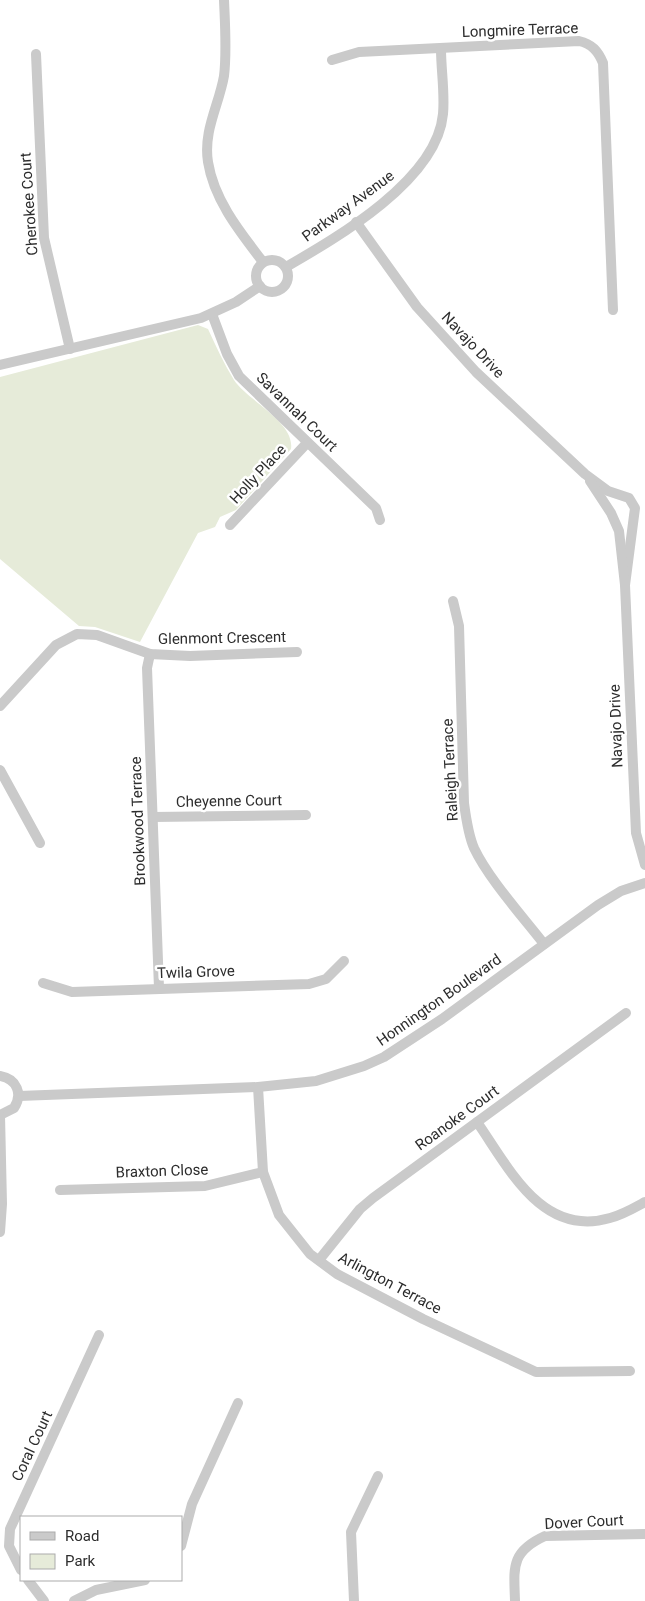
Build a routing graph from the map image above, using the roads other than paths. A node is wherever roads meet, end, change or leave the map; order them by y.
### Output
1 (224, 0) edge
2 (441, 49) junction
3 (36, 54) dead end
4 (332, 60) dead end
5 (356, 222) junction
6 (263, 262) junction
7 (286, 267) junction
8 (260, 286) junction
9 (613, 310) dead end
10 (212, 314) junction
11 (70, 349) junction
12 (0, 365) edge
13 (308, 443) junction
14 (585, 474) junction
15 (380, 520) dead end
16 (230, 525) dead end
17 (625, 585) junction
18 (452, 601) dead end
19 (297, 652) dead end
20 (150, 654) junction
21 (0, 706) edge
22 (0, 770) edge
23 (306, 814) dead end
24 (152, 817) junction
25 (40, 843) dead end
26 (645, 865) edge
27 (645, 883) edge
28 (544, 944) junction
29 (344, 960) dead end
30 (43, 983) dead end
31 (159, 988) junction
32 (626, 1013) dead end
33 (0, 1076) edge
34 (258, 1087) junction
35 (19, 1096) junction
36 (0, 1115) edge
37 (477, 1122) junction
38 (263, 1172) junction
39 (60, 1190) dead end
40 (645, 1202) edge
41 (0, 1232) edge
42 (319, 1260) junction
43 (99, 1335) dead end
44 (630, 1371) dead end
45 (238, 1403) dead end
46 (378, 1476) dead end
47 (645, 1534) edge
48 (182, 1542) edge
49 (20, 1568) edge
50 (29, 1581) edge
51 (140, 1581) edge
52 (44, 1601) edge
53 (74, 1601) edge
54 (354, 1601) edge
55 (515, 1601) edge

1 - 6 street
2 - 4 street, Longmire Terrace
2 - 5 street, Parkway Avenue
2 - 9 street, Longmire Terrace
3 - 11 street, Cherokee Court
5 - 7 street, Parkway Avenue
5 - 14 street, Navajo Drive
6 - 7 street
6 - 8 street
7 - 8 street
8 - 10 street
10 - 11 street
10 - 13 street, Savannah Court
11 - 12 street
13 - 15 street, Savannah Court
13 - 16 street, Holly Place
14 - 17 street, Navajo Drive
14 - 17 street, Navajo Drive
17 - 26 street, Navajo Drive
18 - 28 street, Raleigh Terrace
19 - 20 street, Glenmont Crescent
20 - 21 street, Glenmont Crescent
20 - 24 street, Brookwood Terrace
22 - 25 street
23 - 24 street, Cheyenne Court
24 - 31 street, Brookwood Terrace
27 - 28 street, Honnington Boulevard
28 - 34 street, Honnington Boulevard
29 - 31 street, Twila Grove
30 - 31 street, Twila Grove
32 - 37 street, Roanoke Court
33 - 35 street
34 - 35 street, Honnington Boulevard
34 - 38 street, Arlington Terrace
35 - 36 street
36 - 41 street
37 - 40 street
37 - 42 street, Roanoke Court
38 - 39 street, Braxton Close
38 - 42 street, Arlington Terrace
42 - 44 street, Arlington Terrace
43 - 49 street, Coral Court
45 - 48 street
46 - 54 street
47 - 55 street, Dover Court
50 - 52 street
51 - 53 street

